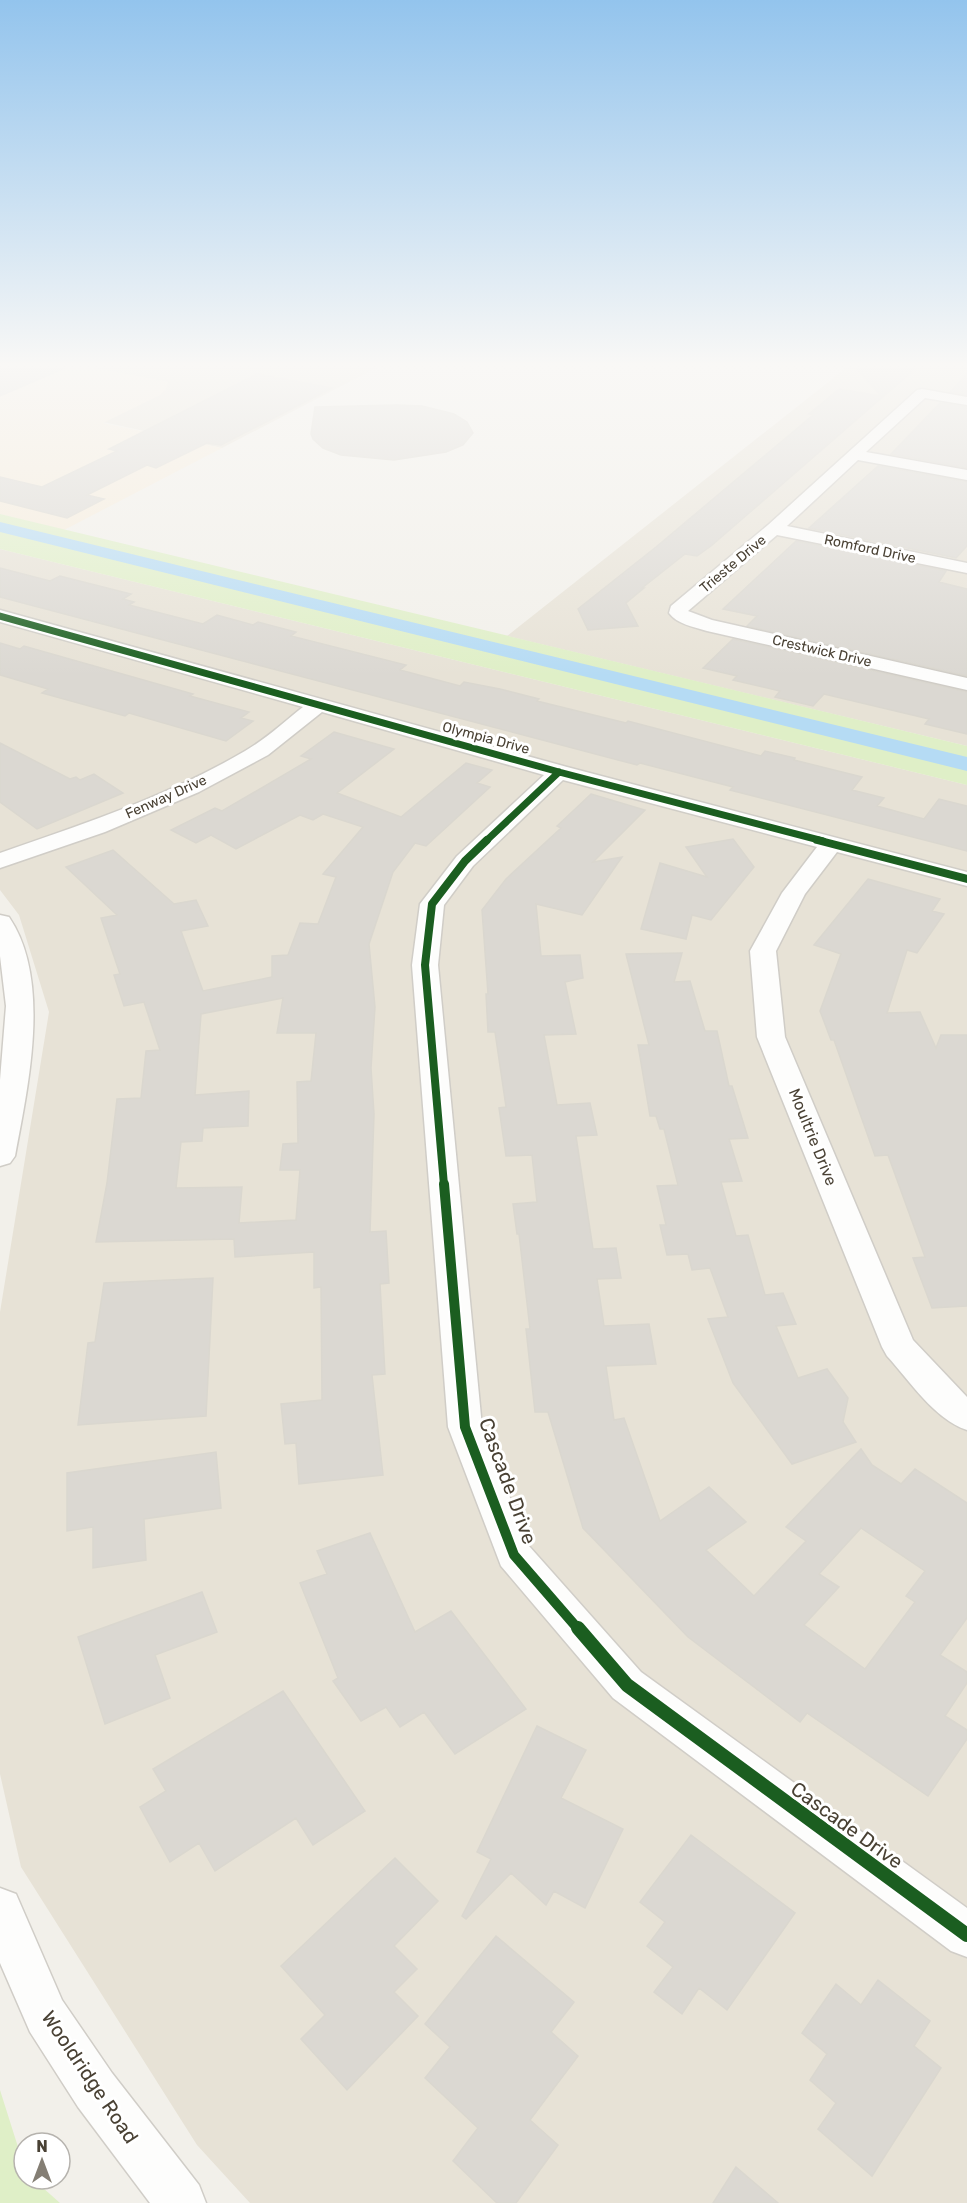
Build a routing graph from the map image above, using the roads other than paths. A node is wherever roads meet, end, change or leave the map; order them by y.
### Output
1 (837, 471) edge
2 (939, 471) edge
3 (967, 476) edge
4 (774, 529) junction
5 (967, 568) edge
6 (678, 613) joint
7 (0, 616) edge
8 (967, 684) edge
9 (317, 705) junction
10 (559, 772) junction
11 (832, 843) junction
12 (0, 861) edge
13 (967, 879) edge
14 (0, 922) edge
15 (0, 1156) edge
16 (967, 1416) edge
17 (0, 1910) edge
18 (967, 1935) edge
19 (181, 2203) edge

1 - 4 street, Trieste Drive
2 - 3 street
4 - 5 street, Romford Drive
4 - 6 street, Trieste Drive
6 - 8 street, Crestwick Drive
7 - 9 street, Olympia Drive
9 - 10 street, Olympia Drive
9 - 12 street, Fenway Drive
10 - 11 street, Olympia Drive
10 - 18 street, Cascade Drive
11 - 13 street, Olympia Drive
11 - 16 street, Moultrie Drive
14 - 15 street
17 - 19 street, Wooldridge Road

